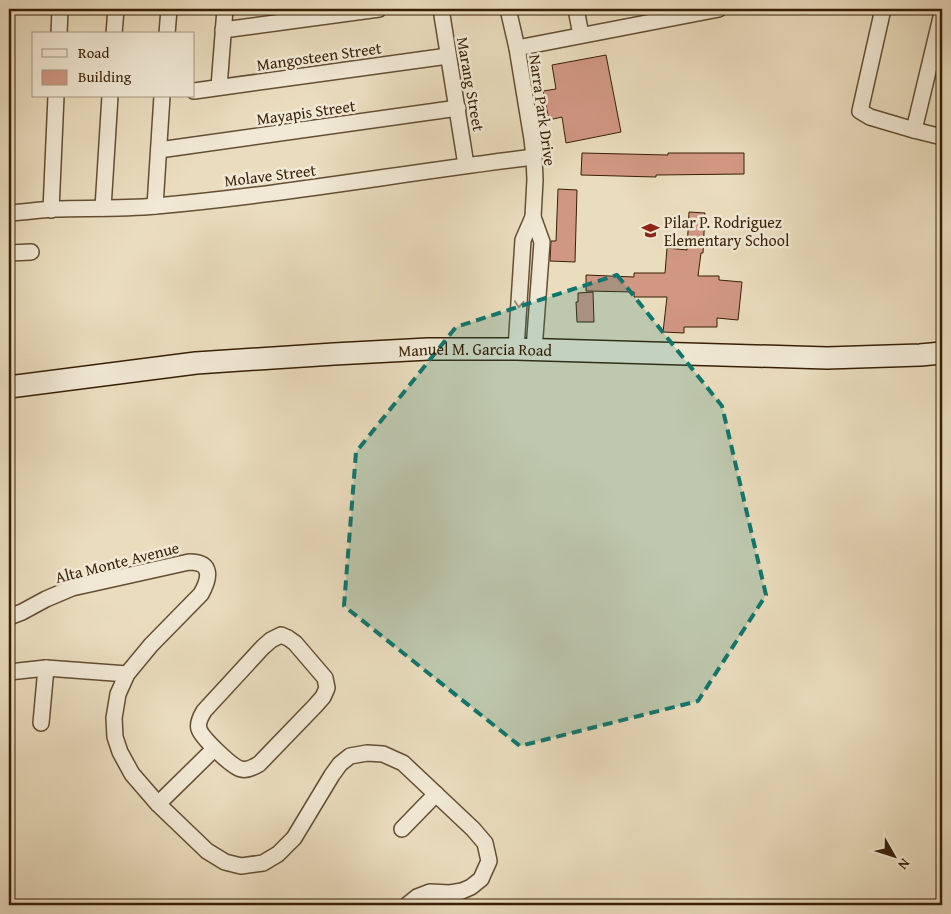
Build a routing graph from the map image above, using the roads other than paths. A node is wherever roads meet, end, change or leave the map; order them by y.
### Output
1 (60, 9) edge
2 (116, 9) edge
3 (169, 9) edge
4 (225, 9) edge
5 (379, 9) edge
6 (441, 9) edge
7 (508, 9) edge
8 (576, 9) edge
9 (718, 9) edge
10 (883, 9) edge
11 (942, 13) edge
12 (223, 30) junction
13 (59, 32) edge
14 (114, 32) edge
15 (167, 32) edge
16 (581, 35) junction
17 (517, 48) junction
18 (448, 56) junction
19 (219, 87) junction
20 (195, 90) edge
21 (56, 98) edge
22 (110, 98) edge
23 (162, 98) edge
24 (458, 108) junction
25 (914, 130) junction
26 (942, 136) edge
27 (159, 150) junction
28 (534, 157) junction
29 (466, 165) junction
30 (155, 206) junction
31 (104, 208) junction
32 (51, 210) junction
33 (9, 213) edge
34 (31, 252) dead end
35 (9, 254) edge
36 (525, 350) junction
37 (942, 353) edge
38 (9, 387) edge
39 (9, 617) edge
40 (46, 668) junction
41 (9, 672) edge
42 (127, 674) junction
43 (41, 723) dead end
44 (214, 749) junction
45 (436, 794) junction
46 (158, 804) junction
47 (402, 829) dead end
48 (407, 905) edge

1 - 13 street
2 - 14 street
3 - 15 street
4 - 12 street
5 - 12 street
6 - 18 street, Marang Street
7 - 17 street, Narra Park Drive
8 - 16 street
9 - 16 street
10 - 25 street
11 - 25 street
12 - 19 street
16 - 17 street
17 - 28 street, Narra Park Drive
18 - 19 street, Mangosteen Street
18 - 24 street, Marang Street
19 - 20 street, Mangosteen Street
21 - 32 street
22 - 31 street
23 - 27 street
24 - 27 street, Mayapis Street
24 - 29 street, Marang Street
25 - 26 street
27 - 30 street
28 - 29 street, Molave Street
28 - 36 street, Narra Park Drive
29 - 30 street, Molave Street
30 - 31 street, Molave Street
31 - 32 street, Molave Street
32 - 33 street, Molave Street
34 - 35 street
36 - 37 main road, Manuel M. Garcia Road
36 - 38 main road, Manuel M. Garcia Road
39 - 42 street, Alta Monte Avenue
40 - 41 street
40 - 42 street
40 - 43 street
42 - 46 street, Alta Monte Avenue
44 - 44 street
44 - 46 street
45 - 46 street, Alta Monte Avenue
45 - 47 street
45 - 48 street, Alta Monte Avenue

